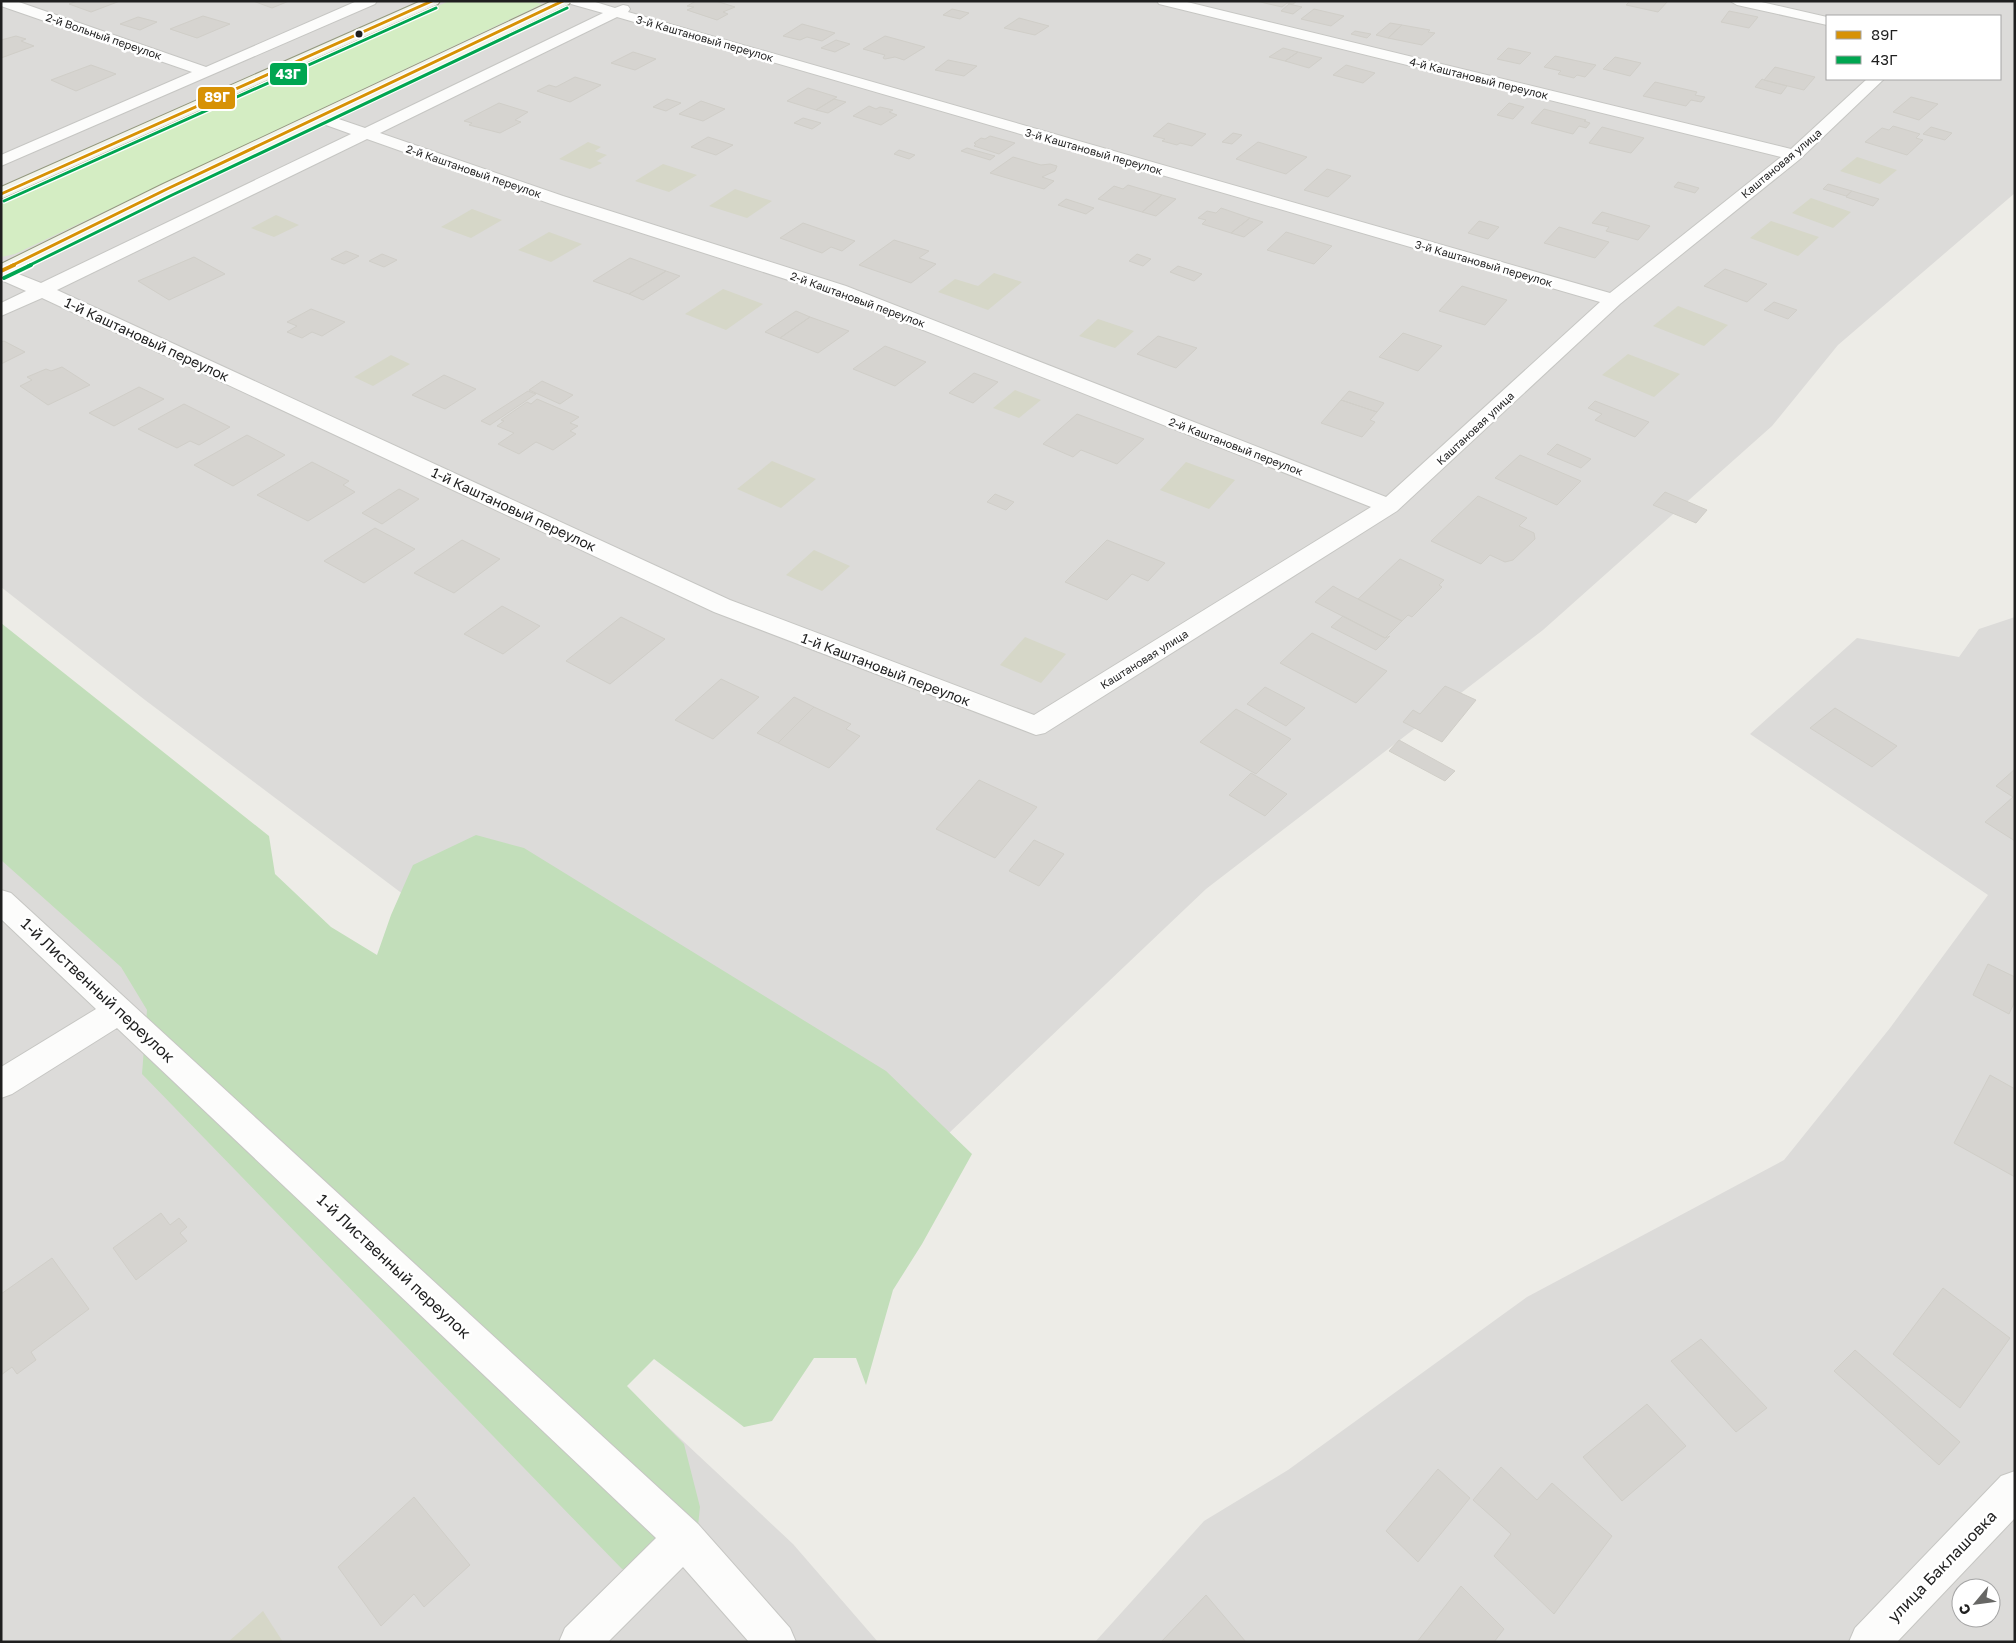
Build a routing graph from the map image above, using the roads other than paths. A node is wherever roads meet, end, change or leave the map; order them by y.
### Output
1 (2, 1) edge
2 (370, 1) edge
3 (433, 1) edge
4 (564, 1) edge
5 (576, 1) edge
6 (640, 1) edge
7 (1164, 1) edge
8 (1737, 1) edge
9 (616, 13) junction
10 (1826, 21) edge
11 (206, 72) junction
12 (1875, 80) edge
13 (318, 118) junction
14 (365, 134) junction
15 (1794, 155) junction
16 (1, 161) edge
17 (1, 194) edge
18 (1, 272) edge
19 (41, 290) junction
20 (1613, 300) junction
21 (1, 310) edge
22 (1389, 506) junction
23 (1036, 726) joint
24 (1, 901) edge
25 (120, 1010) junction
26 (1, 1084) edge
27 (2015, 1490) edge
28 (684, 1538) junction
29 (579, 1642) edge
30 (776, 1642) edge
31 (1869, 1642) edge

1 - 11 street, 2-й Вольный переулок
2 - 11 street
3 - 17 main road
4 - 13 main road
5 - 9 street, 3-й Каштановый переулок
6 - 9 street
7 - 15 street, 4-й Каштановый переулок
8 - 10 street
9 - 14 street
9 - 20 street, 3-й Каштановый переулок
11 - 16 street
12 - 15 street, Каштановая улица
13 - 14 street, 2-й Каштановый переулок
13 - 18 main road
14 - 19 street
14 - 22 street, 2-й Каштановый переулок
15 - 20 street, Каштановая улица
18 - 19 street, 1-й Каштановый переулок
19 - 21 street
19 - 23 street, 1-й Каштановый переулок
20 - 22 street, Каштановая улица
22 - 23 street, Каштановая улица
24 - 25 street, 1-й Лиственный переулок
25 - 26 street
25 - 28 street, 1-й Лиственный переулок
27 - 31 street, улица Баклашовка
28 - 29 street
28 - 30 street, 1-й Лиственный переулок

